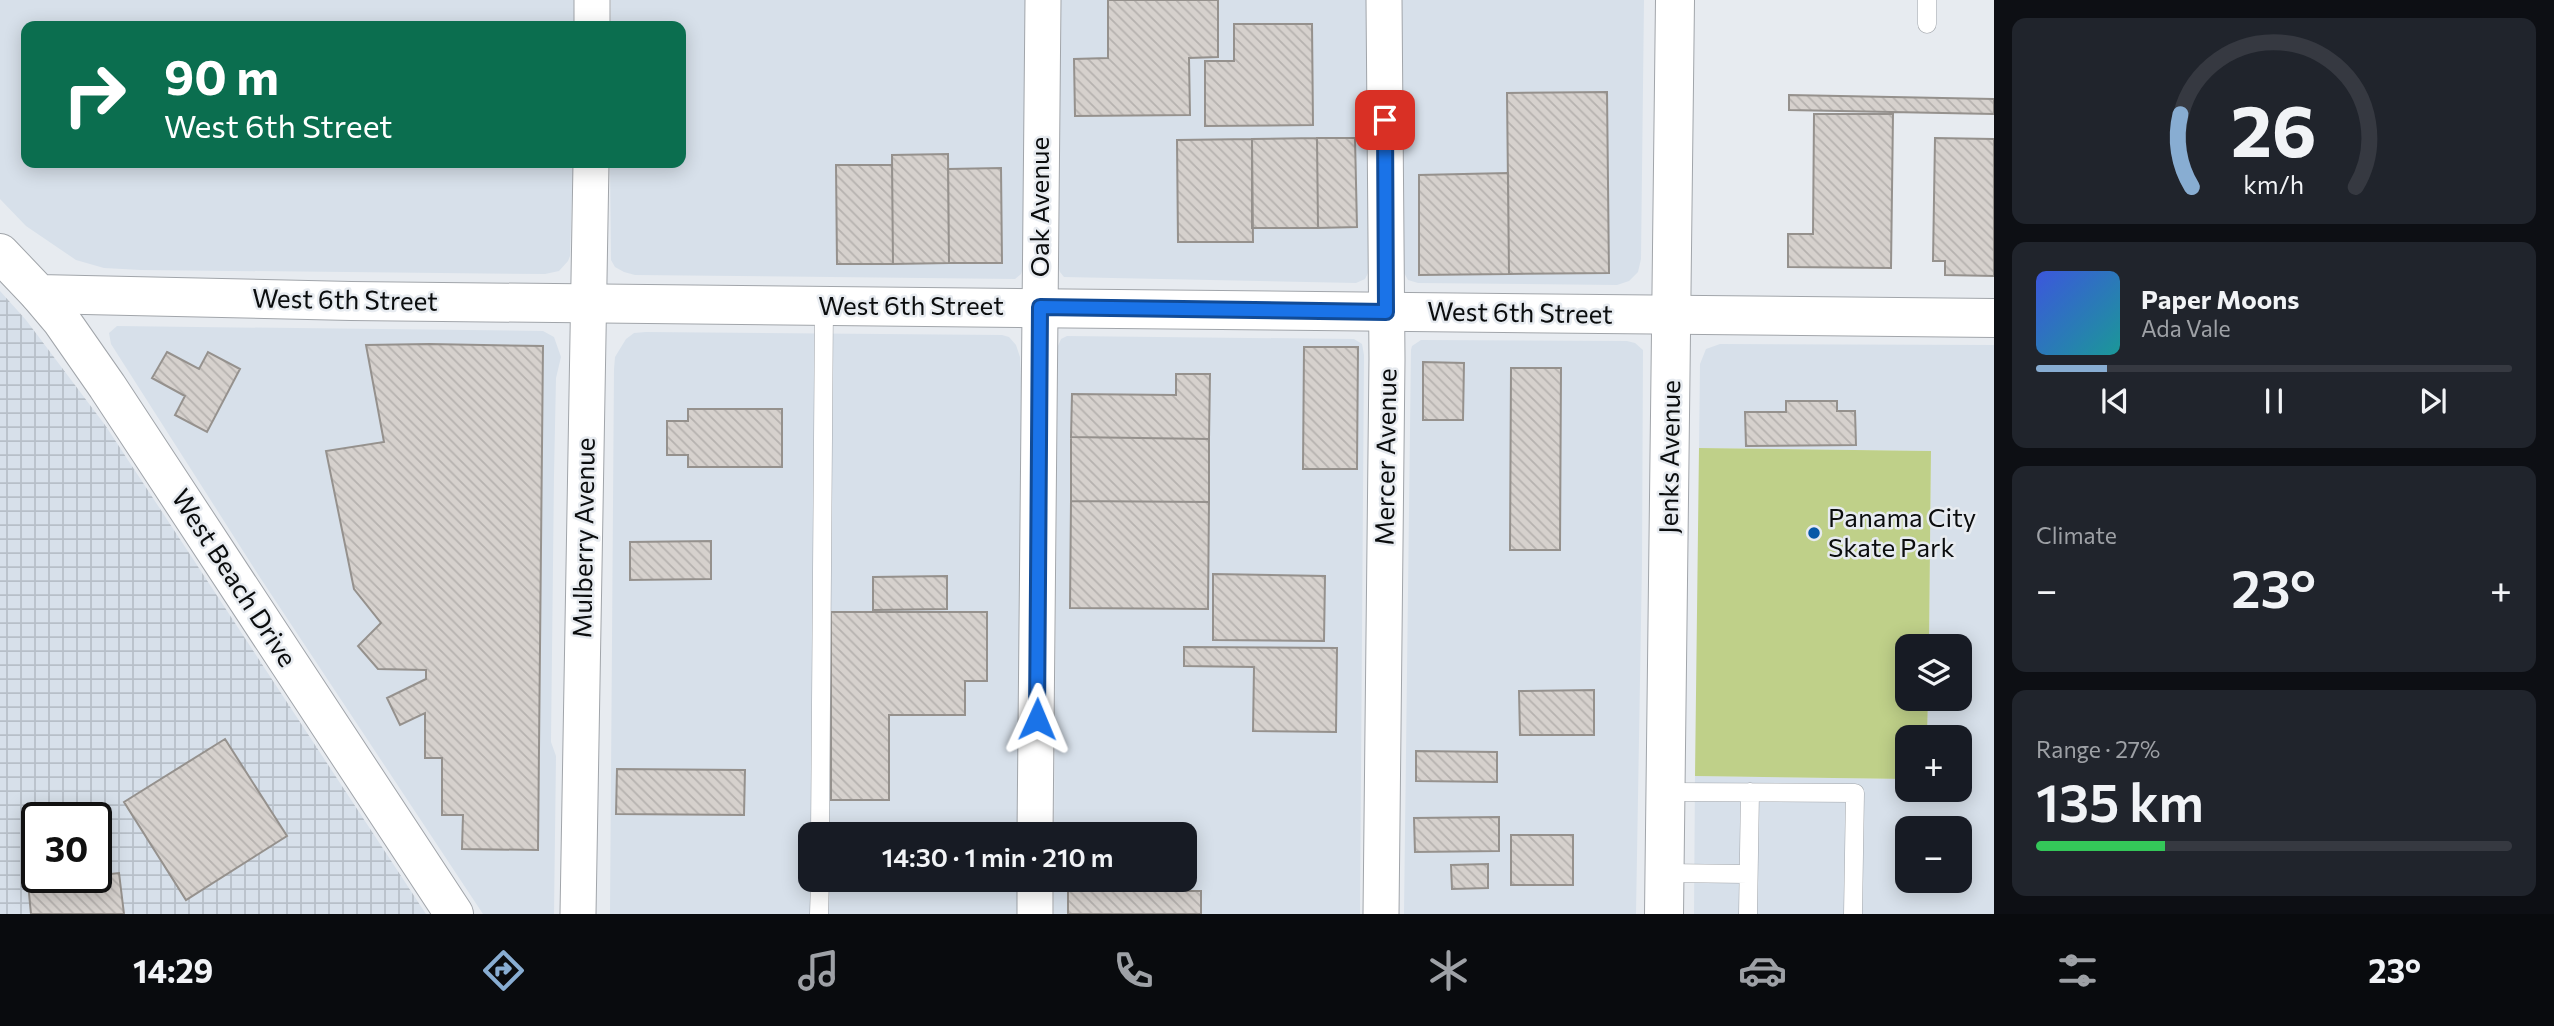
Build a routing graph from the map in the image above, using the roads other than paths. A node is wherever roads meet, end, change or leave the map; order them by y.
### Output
1 (592, 0) edge
2 (1042, 0) edge
3 (1384, 0) edge
4 (1675, 0) edge
5 (1927, 0) edge
6 (592, 21) edge
7 (1927, 24) dead end
8 (591, 168) edge
9 (0, 253) edge
10 (39, 295) junction
11 (588, 303) junction
12 (824, 306) junction
13 (1040, 307) junction
14 (1386, 312) junction
15 (1671, 315) junction
16 (1994, 318) edge
17 (1666, 792) junction
18 (1750, 792) junction
19 (820, 822) edge
20 (1035, 822) edge
21 (1665, 873) junction
22 (1748, 874) junction
23 (820, 892) edge
24 (1035, 892) edge
25 (454, 914) edge
26 (578, 914) edge
27 (819, 914) edge
28 (1035, 914) edge
29 (1381, 914) edge
30 (1664, 914) edge
31 (1748, 914) edge
32 (1853, 914) edge

1 - 6 street
2 - 13 street, Oak Avenue
3 - 14 street, Mercer Avenue
4 - 15 main road, Jenks Avenue
5 - 7 lane
8 - 11 street, Mulberry Avenue
9 - 10 main road, West Beach Drive
10 - 11 main road, West 6th Street
10 - 25 main road, West Beach Drive
11 - 12 main road, West 6th Street
11 - 26 street, Mulberry Avenue
12 - 13 main road, West 6th Street
12 - 19 lane
13 - 14 main road, West 6th Street
13 - 20 street, Oak Avenue
14 - 15 main road, West 6th Street
14 - 29 street, Mercer Avenue
15 - 16 main road, West 6th Street
15 - 17 main road, Jenks Avenue
17 - 18 lane
17 - 21 main road, Jenks Avenue
18 - 22 lane
18 - 32 lane
21 - 22 lane
21 - 30 main road, Jenks Avenue
22 - 31 lane
23 - 27 lane
24 - 28 street

